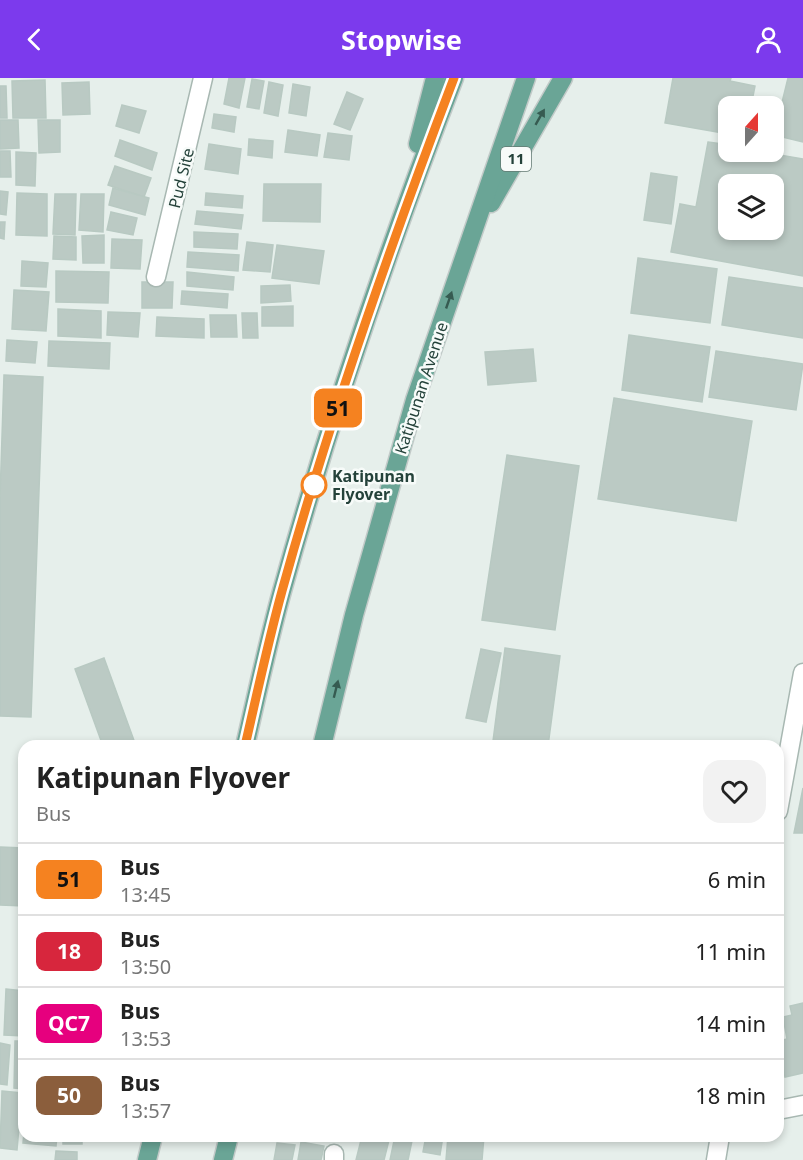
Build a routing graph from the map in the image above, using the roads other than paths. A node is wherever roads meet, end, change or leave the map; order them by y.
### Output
1 (203, 78) edge
2 (435, 78) edge
3 (454, 78) edge
4 (526, 78) edge
5 (563, 78) edge
6 (397, 227) junction
7 (469, 241) junction
8 (156, 277) dead end
9 (803, 673) edge
10 (798, 725) edge
11 (246, 740) edge
12 (323, 740) edge
13 (784, 785) edge
14 (803, 1104) edge
15 (784, 1109) edge
16 (152, 1142) edge
17 (228, 1142) edge
18 (719, 1142) edge
19 (147, 1160) edge
20 (223, 1160) edge
21 (716, 1160) edge

1 - 8 street, Pud Site
2 - 6 main road
3 - 6 main road
4 - 7 main road, Katipunan Avenue / 11
7 -> 5 main road, Katipunan Avenue / 11
6 - 11 main road
12 -> 7 main road, Katipunan Avenue / 11
9 - 10 street
10 - 13 street
14 - 15 street
16 - 19 main road
17 - 20 main road
18 - 21 street

